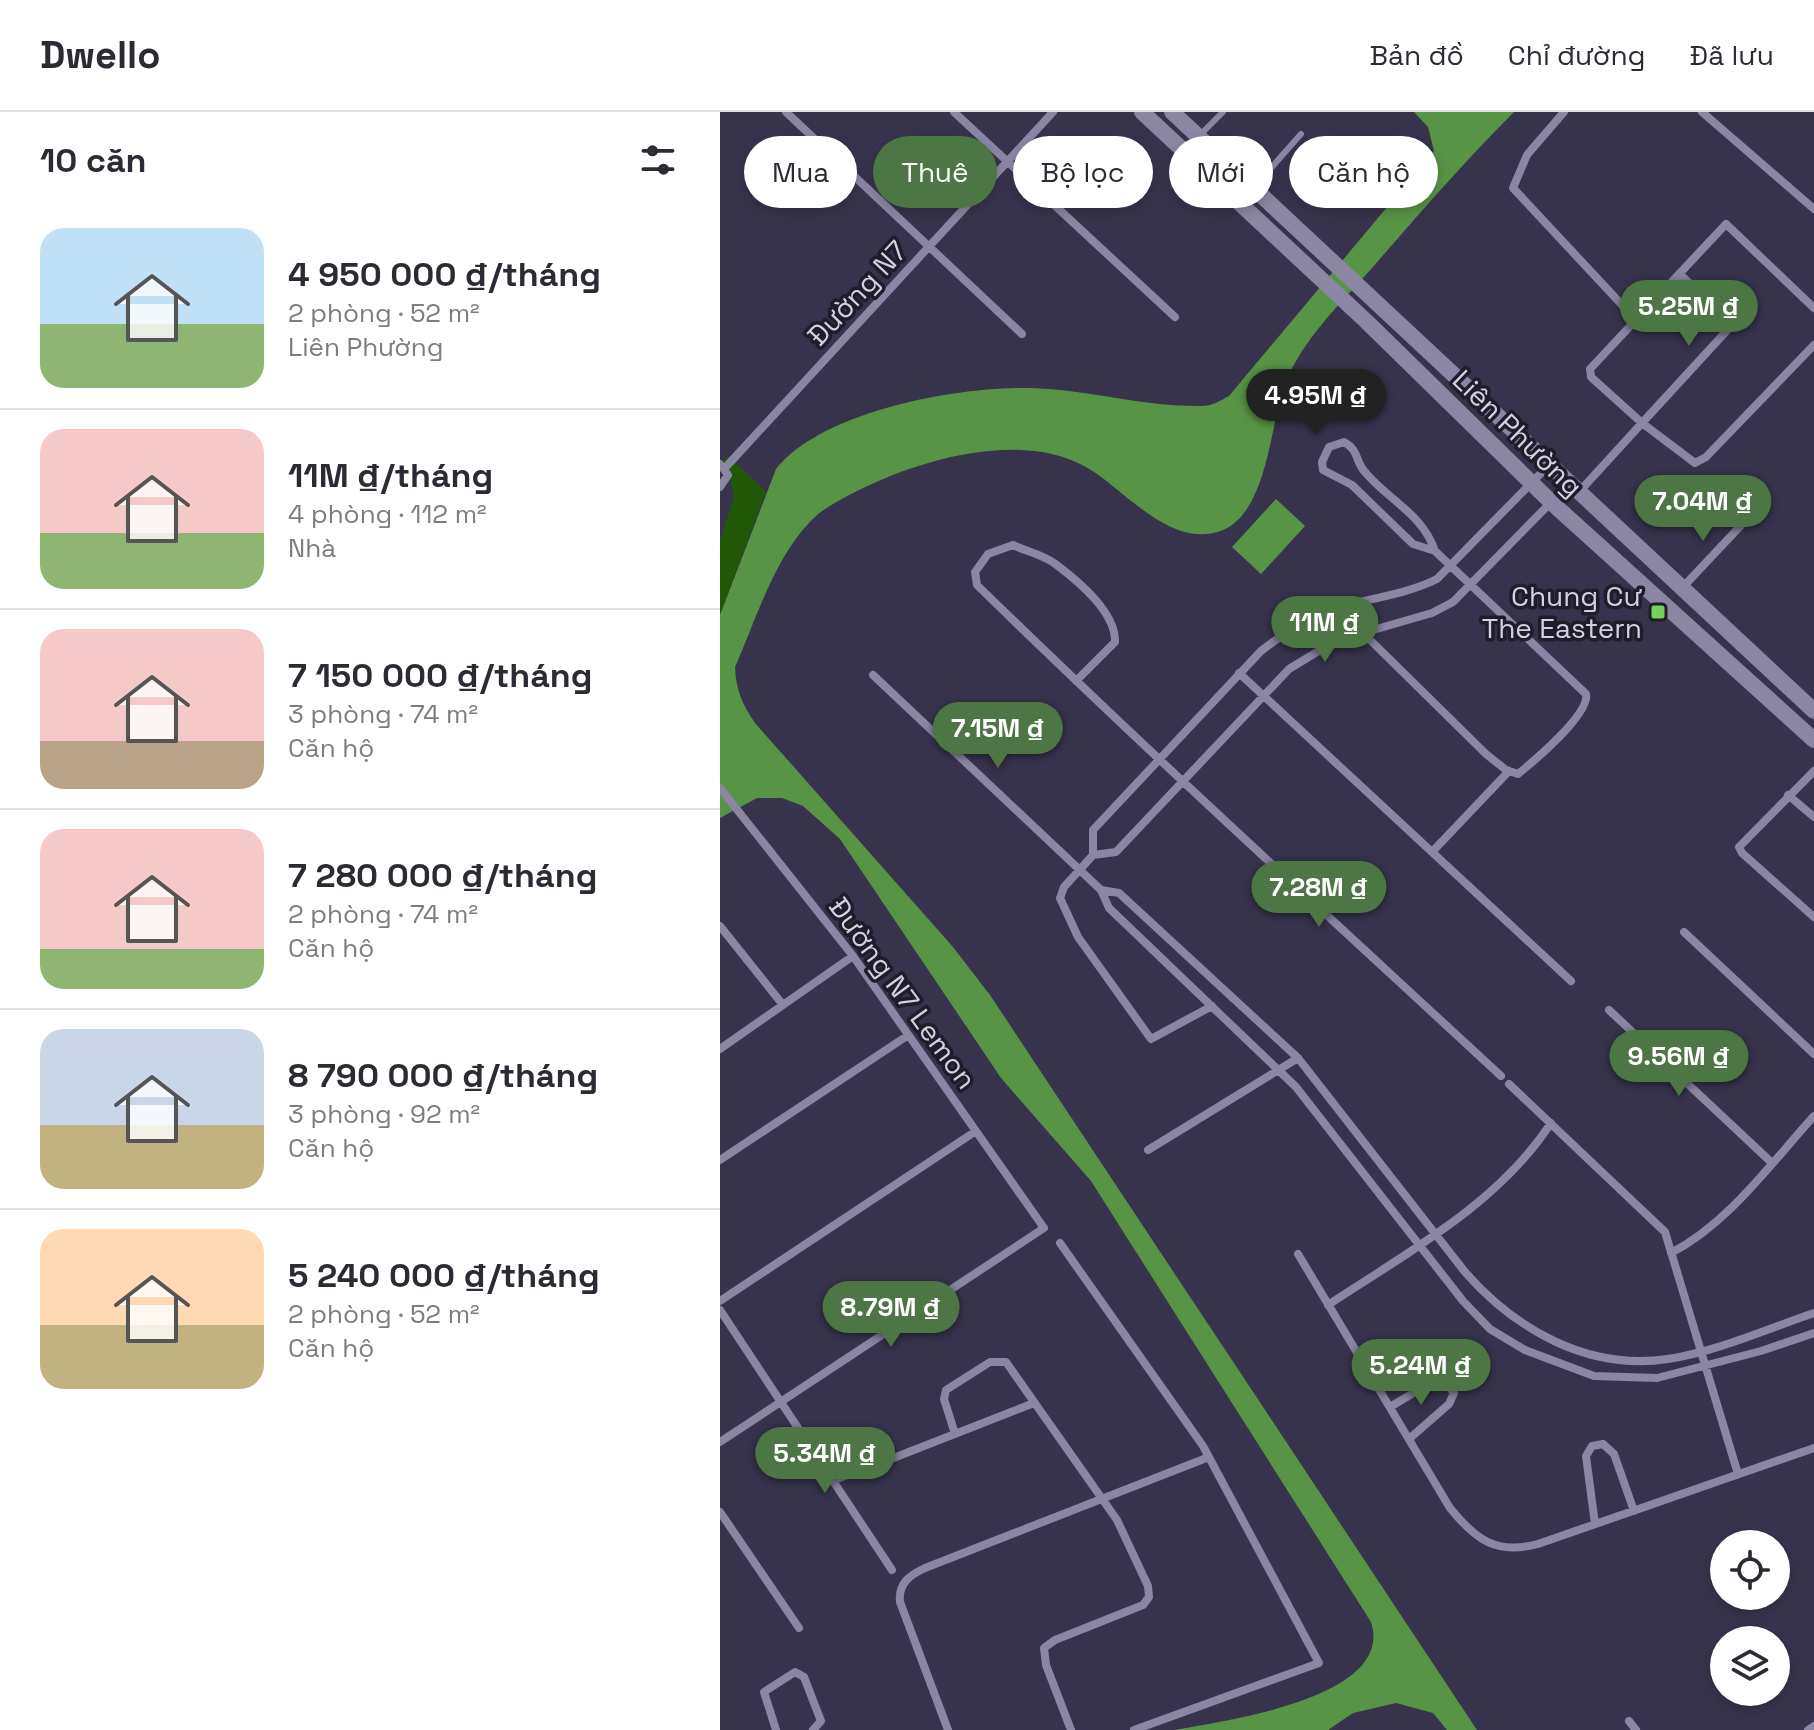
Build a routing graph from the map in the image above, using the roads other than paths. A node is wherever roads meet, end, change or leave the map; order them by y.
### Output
1 (786, 112) edge
2 (954, 112) edge
3 (1053, 112) edge
4 (1142, 112) edge
5 (1172, 112) edge
6 (1223, 112) edge
7 (1564, 112) edge
8 (1702, 112) edge
9 (1301, 134) dead end
10 (1198, 136) joint
11 (1009, 161) junction
12 (1273, 166) edge
13 (1273, 205) edge
14 (1814, 209) edge
15 (928, 248) junction
16 (1680, 274) junction
17 (1814, 308) edge
18 (1175, 317) dead end
19 (1637, 321) junction
20 (1022, 334) dead end
21 (1814, 345) edge
22 (1642, 423) junction
23 (1549, 465) junction
24 (723, 466) edge
25 (1532, 483) junction
26 (720, 487) edge
27 (1575, 488) junction
28 (1552, 503) junction
29 (1746, 520) dead end
30 (1435, 551) junction
31 (1451, 567) junction
32 (1472, 585) junction
33 (1683, 587) junction
34 (1346, 605) junction
35 (1361, 631) junction
36 (1239, 673) junction
37 (873, 675) dead end
38 (1076, 681) junction
39 (1262, 695) junction
40 (1814, 711) edge
41 (1814, 740) edge
42 (1160, 758) junction
43 (1509, 771) junction
44 (1814, 771) edge
45 (1183, 782) junction
46 (720, 788) edge
47 (1788, 795) junction
48 (1814, 817) edge
49 (1432, 852) junction
50 (1093, 855) junction
51 (1079, 869) junction
52 (1101, 890) junction
53 (1814, 917) edge
54 (720, 926) edge
55 (1684, 932) dead end
56 (853, 956) junction
57 (1571, 981) dead end
58 (783, 1005) junction
59 (1212, 1006) junction
60 (1609, 1010) dead end
61 (907, 1036) junction
62 (720, 1049) edge
63 (1814, 1054) edge
64 (1298, 1058) junction
65 (1281, 1072) junction
66 (1501, 1076) dead end
67 (1509, 1084) dead end
68 (1814, 1116) edge
69 (1551, 1123) junction
70 (976, 1131) junction
71 (1148, 1150) dead end
72 (720, 1160) edge
73 (1771, 1162) junction
74 (1436, 1233) junction
75 (1060, 1243) dead end
76 (1418, 1244) junction
77 (1671, 1253) junction
78 (1298, 1254) dead end
79 (720, 1301) edge
80 (1328, 1305) junction
81 (720, 1310) edge
82 (1814, 1313) edge
83 (1814, 1333) edge
84 (1699, 1350) junction
85 (1704, 1366) junction
86 (784, 1402) junction
87 (1034, 1403) junction
88 (1390, 1407) junction
89 (955, 1434) junction
90 (1409, 1439) junction
91 (720, 1442) edge
92 (1814, 1448) edge
93 (1209, 1457) junction
94 (873, 1466) dead end
95 (861, 1470) dead end
96 (1738, 1474) junction
97 (834, 1480) junction
98 (1102, 1499) junction
99 (1634, 1511) junction
100 (720, 1512) edge
101 (1595, 1524) junction
102 (892, 1570) dead end
103 (799, 1628) dead end
104 (1629, 1721) dead end
105 (1814, 1726) edge
106 (776, 1730) edge
107 (813, 1730) edge
108 (948, 1730) edge
109 (1071, 1730) edge
110 (1134, 1730) edge
111 (1636, 1730) edge
112 (1808, 1730) edge

1 - 15 street
2 - 11 street
3 - 11 street, Đường N7
4 - 25 street, Liên Phường
5 - 10 street
6 - 10 lane
7 - 19 street
8 - 14 street
9 - 12 lane
11 - 15 street, Đường N7
11 - 18 street
13 - 23 street, Liên Phường
15 - 20 street
15 - 24 street, Đường N7
16 - 17 street
16 - 19 street
16 - 22 street
19 - 22 street
21 - 22 street
22 - 27 street
23 - 25 street
23 - 27 street, Liên Phường
24 - 26 street
25 - 28 street, Liên Phường
25 - 31 street
27 - 28 street
27 - 33 street, Liên Phường
28 - 32 street
28 - 41 street, Liên Phường
29 - 33 street
30 - 30 street
30 - 31 street
31 - 32 street
31 - 34 street
32 - 35 street
32 - 43 street
33 - 40 street, Liên Phường
34 - 35 street
34 - 36 street
35 - 39 street
35 - 43 street
36 - 39 street
36 - 42 street
37 - 51 street
38 - 38 street
38 - 42 street
39 - 45 street
39 - 49 street
42 - 45 street
42 - 50 street
43 - 49 street
44 - 47 street
45 - 50 street
45 - 66 street
46 - 56 street, Đường N7 Lemon
47 - 48 street
47 - 53 street
49 - 57 street
50 - 51 street
51 - 52 street
51 - 59 street
52 - 59 street
52 - 64 street
54 - 58 street
55 - 63 street
56 - 58 street
56 - 61 street, Đường N7 Lemon
58 - 62 street
59 - 65 street
60 - 73 street
61 - 70 street, Đường N7 Lemon
61 - 72 street
64 - 65 street
64 - 74 street
65 - 71 street
65 - 76 street
67 - 69 street
68 - 73 street
69 - 74 street
69 - 77 street
70 - 79 street
70 - 86 street, Đường N7 Lemon
73 - 77 street
74 - 76 street
74 - 84 street
75 - 93 street
76 - 80 street
76 - 85 street
77 - 84 street
78 - 80 street
80 - 88 street
81 - 86 street
82 - 84 street
83 - 85 street
84 - 85 street
85 - 96 street
86 - 91 street
86 - 97 street
87 - 89 street
87 - 89 street
87 - 98 street
88 - 90 street
88 - 90 street
89 - 94 street
90 - 101 street
92 - 96 street
93 - 98 street
93 - 110 street
95 - 97 street
96 - 99 street
97 - 102 street
98 - 108 street
98 - 109 street
99 - 101 street
99 - 101 street
100 - 103 street
104 - 111 street
105 - 112 street
106 - 107 street

